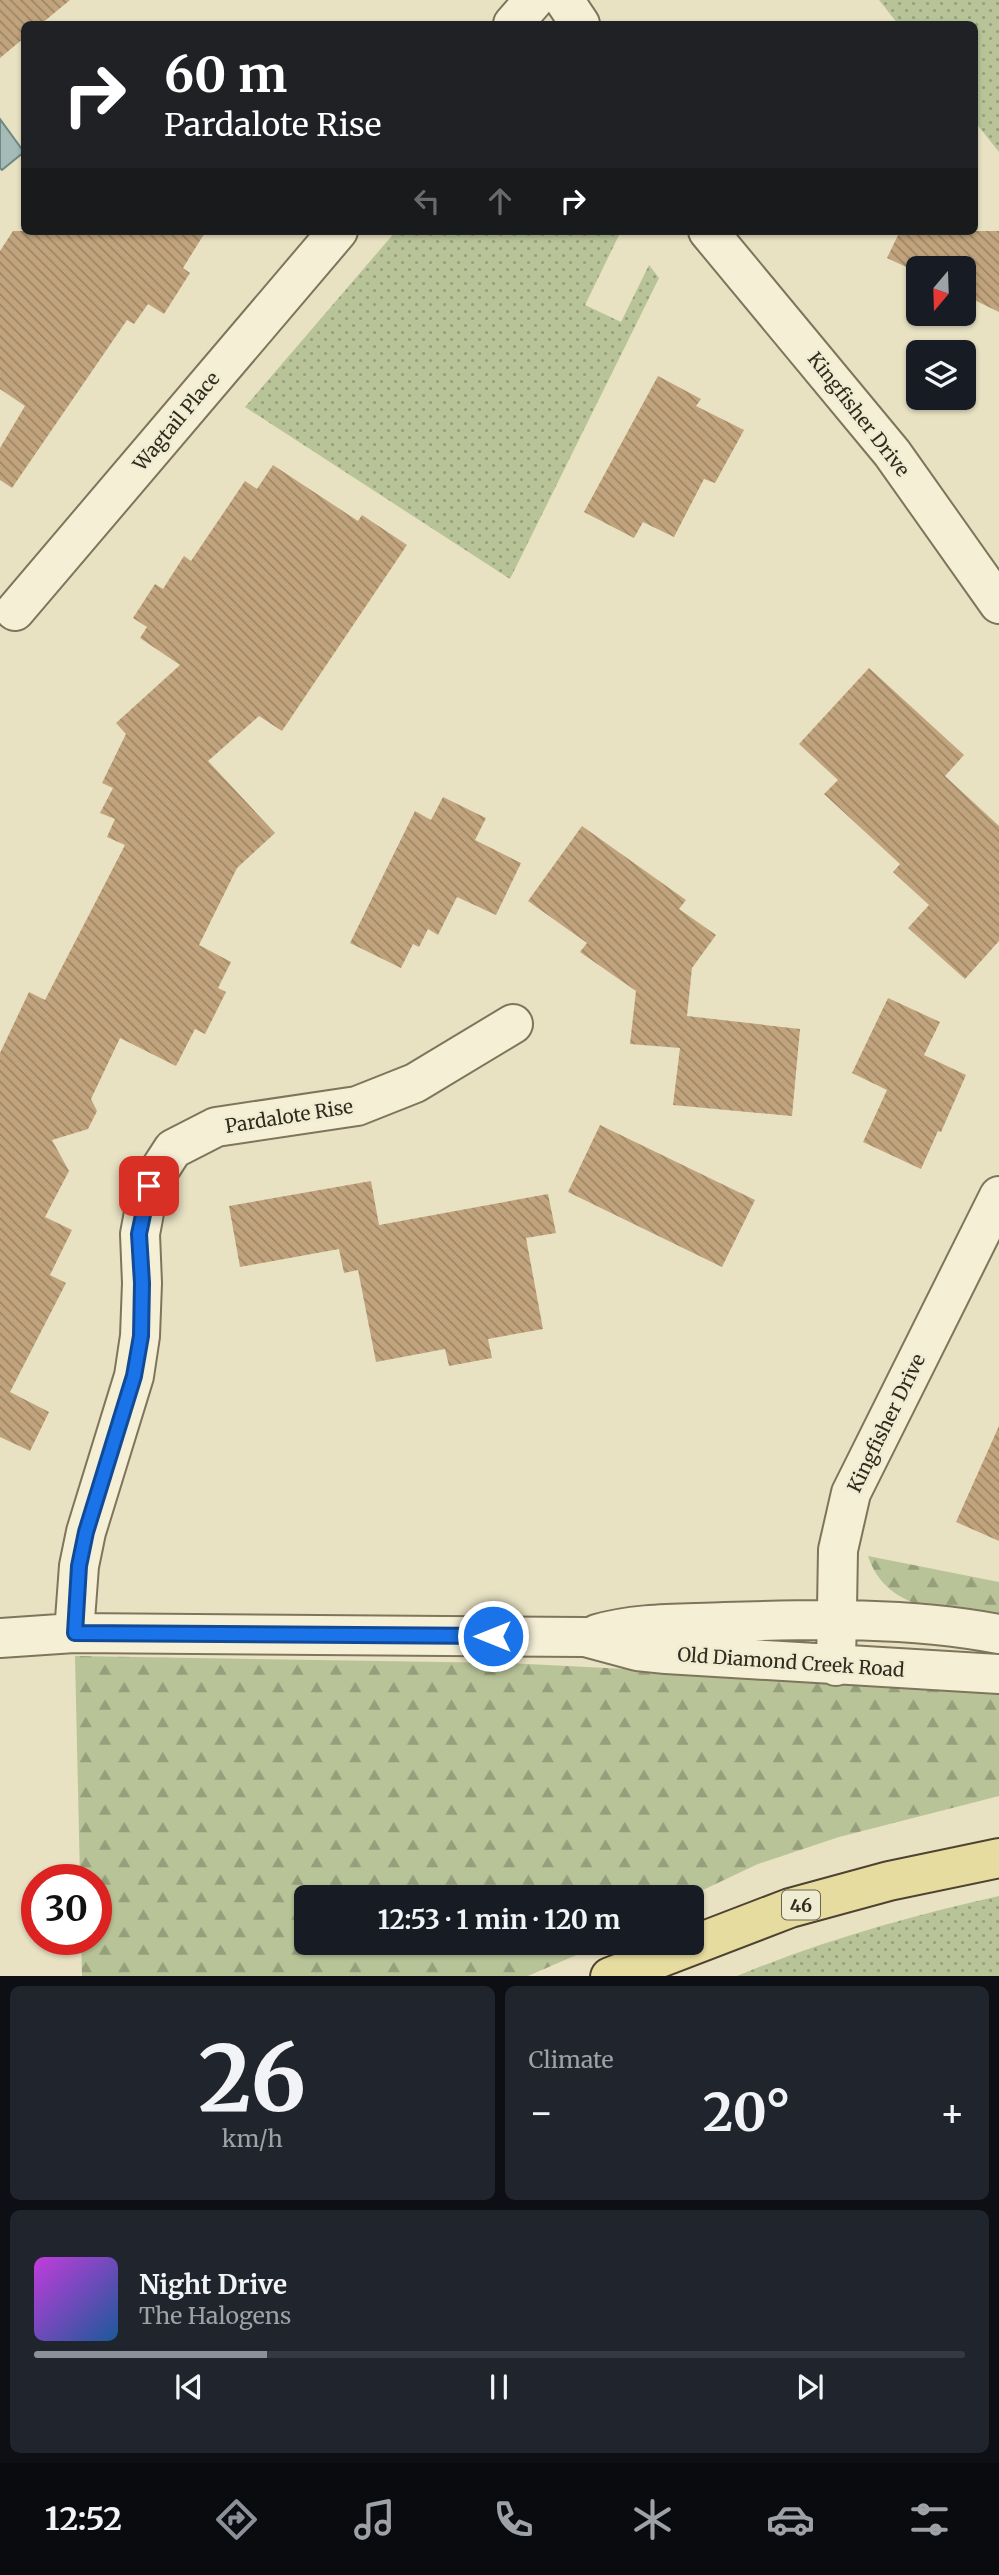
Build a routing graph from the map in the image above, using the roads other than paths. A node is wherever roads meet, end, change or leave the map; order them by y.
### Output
1 (534, 0) edge
2 (564, 0) edge
3 (516, 21) edge
4 (578, 21) edge
5 (335, 235) edge
6 (711, 235) edge
7 (999, 604) edge
8 (15, 611) dead end
9 (513, 1024) dead end
10 (999, 1196) edge
11 (835, 1619) junction
12 (75, 1633) junction
13 (999, 1634) edge
14 (584, 1637) junction
15 (0, 1638) edge
16 (836, 1666) junction
17 (999, 1674) edge
18 (999, 1858) edge
19 (610, 1976) edge

1 - 3 street
2 - 4 street
5 - 8 street, Wagtail Place
6 - 7 street, Kingfisher Drive
9 - 12 street, Pardalote Rise
10 - 11 street, Kingfisher Drive
11 - 13 street, Old Diamond Creek Road
11 - 14 street, Old Diamond Creek Road
11 - 16 street, Kingfisher Drive
12 - 14 street, Old Diamond Creek Road
12 - 15 street, Old Diamond Creek Road
14 - 16 street, Old Diamond Creek Road
16 - 17 street, Old Diamond Creek Road
18 - 19 main road, 46

